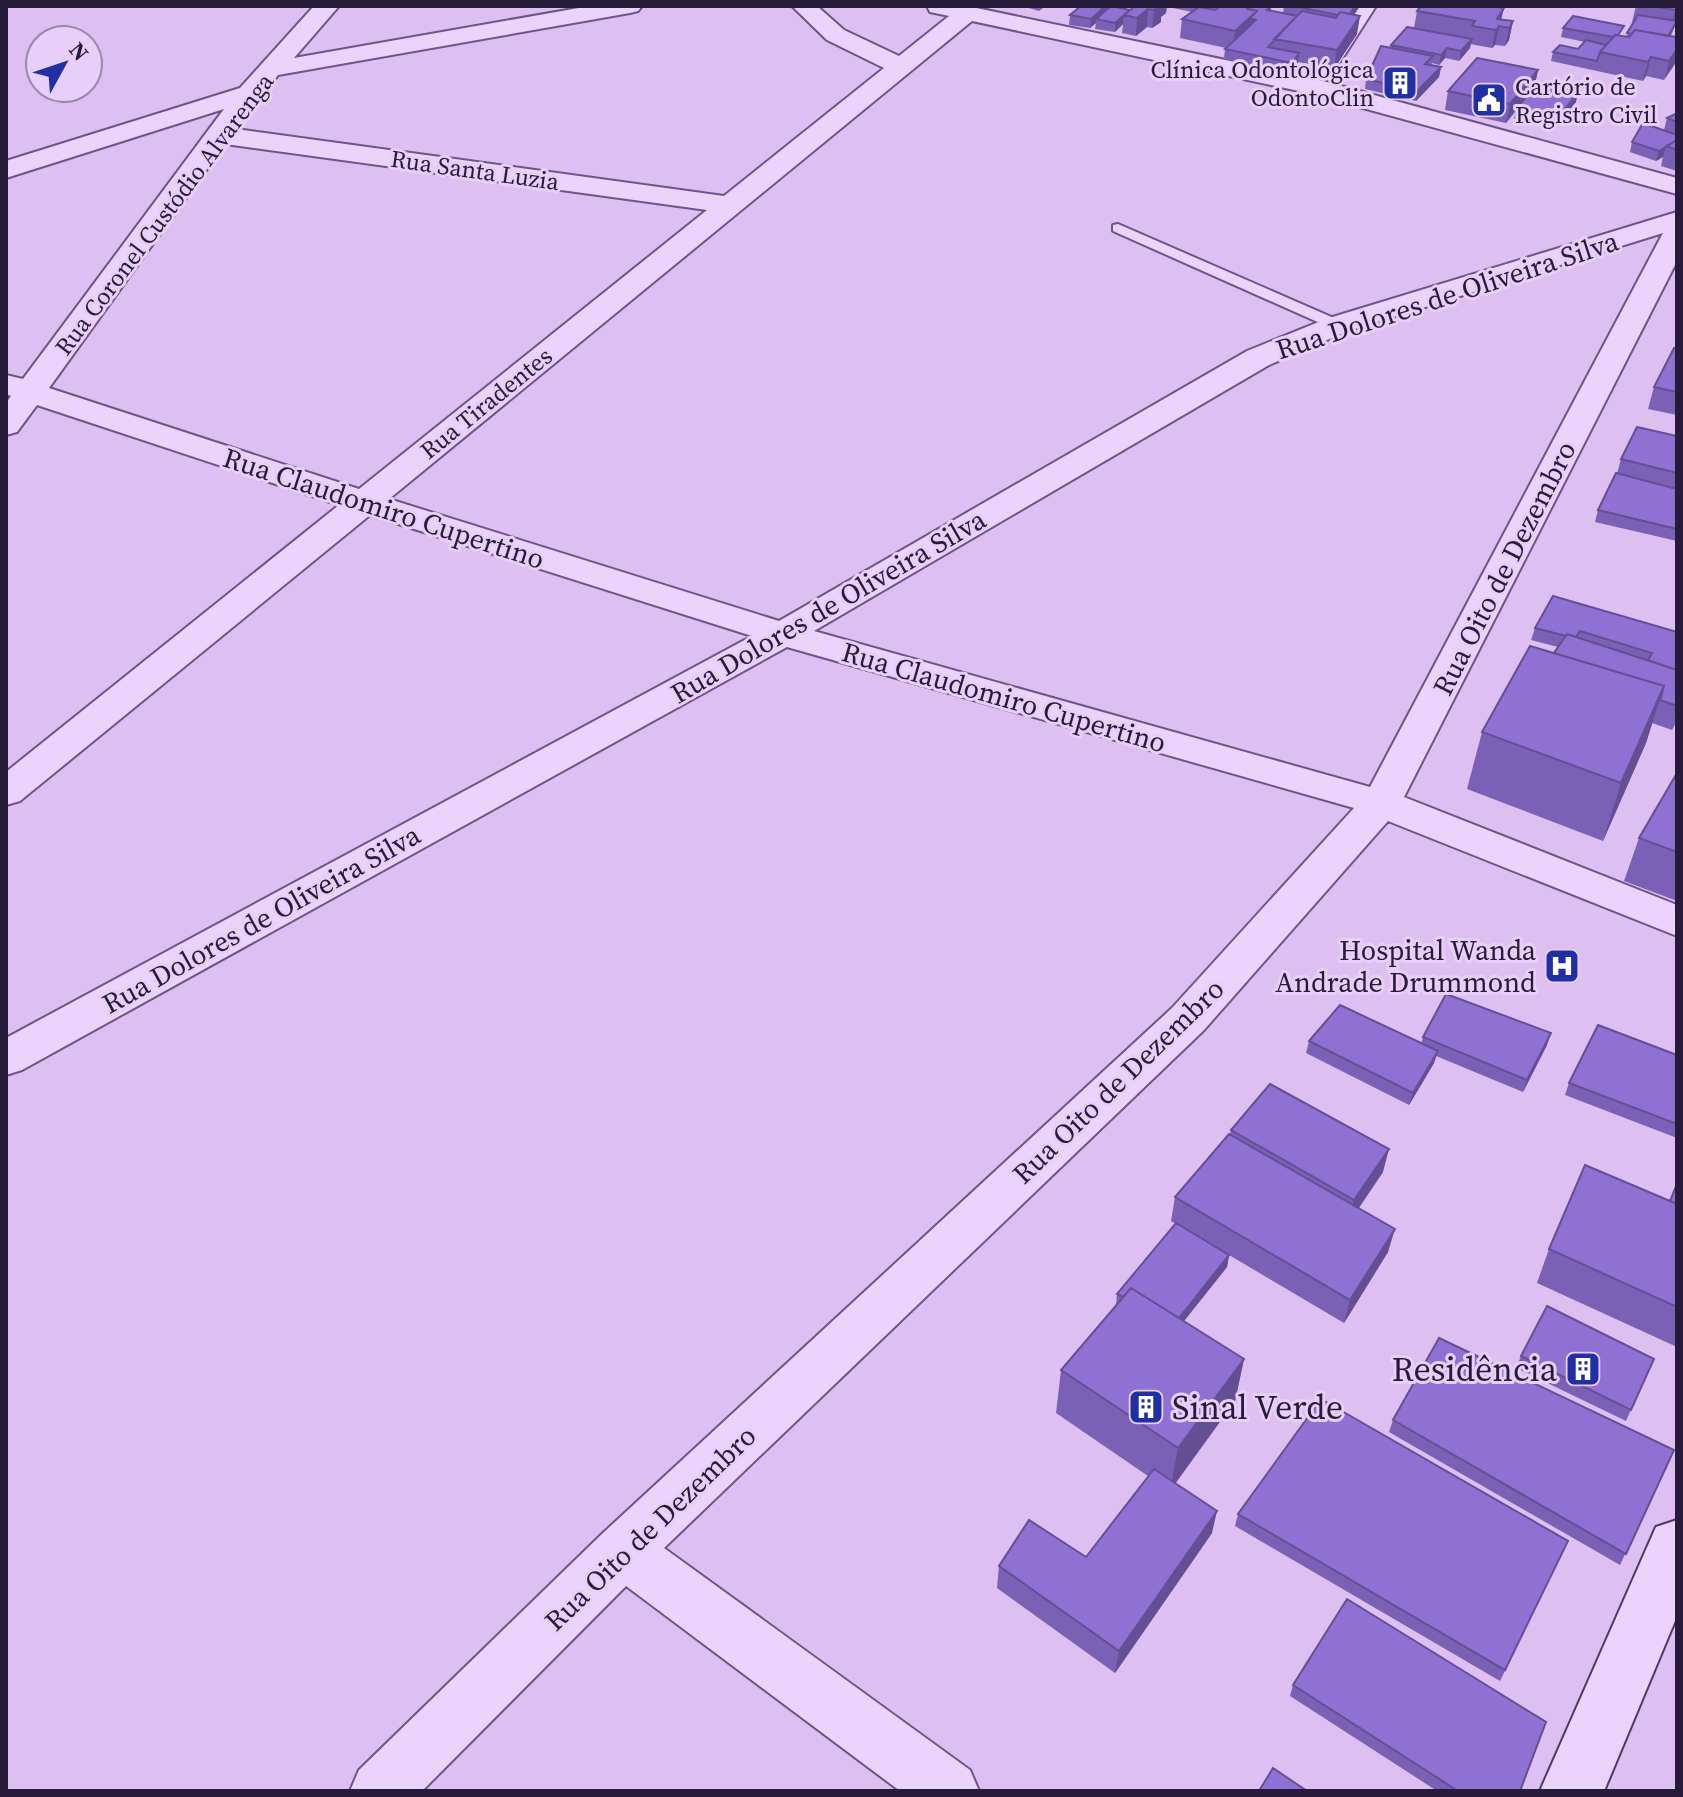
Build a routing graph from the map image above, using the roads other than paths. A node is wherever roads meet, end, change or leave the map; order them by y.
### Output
1 (327, 6) edge
2 (630, 6) edge
3 (804, 6) edge
4 (933, 6) edge
5 (1364, 6) edge
6 (966, 14) junction
7 (901, 66) junction
8 (272, 69) junction
9 (1312, 86) junction
10 (249, 93) junction
11 (219, 135) junction
12 (6, 170) edge
13 (1677, 186) edge
14 (730, 205) junction
15 (1677, 220) edge
16 (1118, 228) dead end
17 (1677, 233) edge
18 (1337, 325) junction
19 (18, 389) edge
20 (6, 425) edge
21 (364, 502) junction
22 (783, 634) junction
23 (6, 792) edge
24 (1381, 803) junction
25 (1677, 921) edge
26 (6, 1058) edge
27 (1677, 1546) edge
28 (623, 1551) junction
29 (380, 1791) edge
30 (949, 1791) edge
31 (1572, 1791) edge

1 - 8 street, Rua Coronel Custódio Alvarenga
2 - 8 street
3 - 7 street
4 - 6 street
5 - 9 street
6 - 7 street, Rua Tiradentes
6 - 9 street
7 - 14 street, Rua Tiradentes
8 - 10 street, Rua Coronel Custódio Alvarenga
9 - 13 street
10 - 11 street, Rua Coronel Custódio Alvarenga
10 - 12 street
11 - 14 street, Rua Santa Luzia
11 - 19 street, Rua Coronel Custódio Alvarenga
14 - 21 street, Rua Tiradentes
15 - 18 street, Rua Dolores de Oliveira Silva
16 - 18 lane
17 - 24 street, Rua Oito de Dezembro
18 - 22 street, Rua Dolores de Oliveira Silva
19 - 20 street, Rua Coronel Custódio Alvarenga
19 - 21 street, Rua Claudomiro Cupertino
21 - 22 street, Rua Claudomiro Cupertino
21 - 23 street, Rua Tiradentes
22 - 24 street, Rua Claudomiro Cupertino
22 - 26 street, Rua Dolores de Oliveira Silva
24 - 25 street, Rua Claudomiro Cupertino
24 - 28 street, Rua Oito de Dezembro
27 - 31 main road
28 - 29 street, Rua Oito de Dezembro
28 - 30 street

